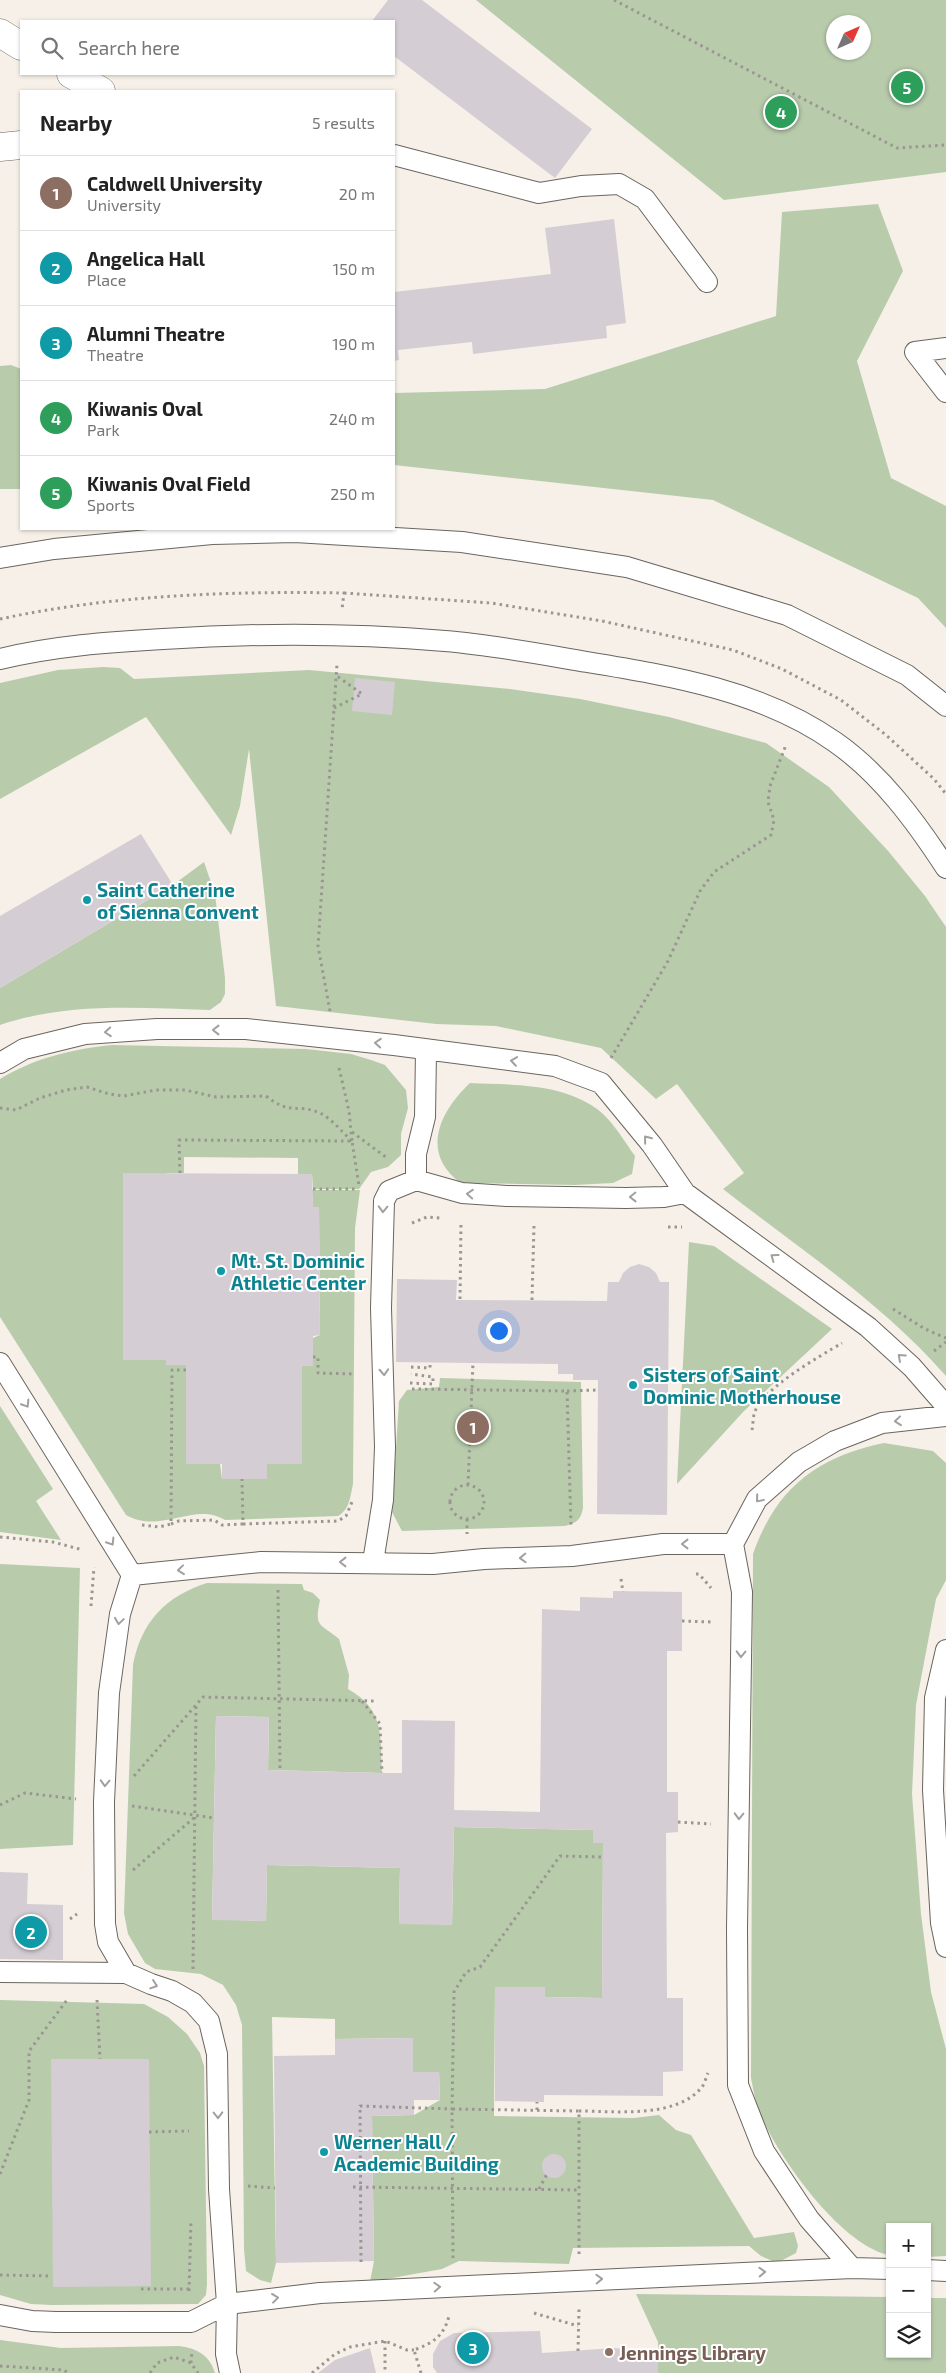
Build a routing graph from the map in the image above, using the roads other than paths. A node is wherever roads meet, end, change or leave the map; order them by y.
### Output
1 (0, 34) edge
2 (20, 45) edge
3 (73, 75) edge
4 (99, 90) edge
5 (20, 145) edge
6 (0, 147) edge
7 (395, 156) edge
8 (707, 282) dead end
9 (946, 348) edge
10 (946, 392) edge
11 (0, 558) edge
12 (0, 659) edge
13 (946, 706) edge
14 (946, 868) edge
15 (426, 1051) junction
16 (0, 1063) edge
17 (416, 1180) junction
18 (685, 1193) junction
19 (0, 1363) edge
20 (946, 1406) edge
21 (946, 1416) edge
22 (734, 1544) junction
23 (373, 1562) junction
24 (132, 1575) junction
25 (946, 1650) edge
26 (946, 1947) edge
27 (0, 1972) edge
28 (126, 1973) junction
29 (852, 2268) junction
30 (886, 2269) edge
31 (931, 2270) edge
32 (946, 2271) edge
33 (226, 2304) junction
34 (0, 2316) edge
35 (230, 2373) edge

1 - 2 street
3 - 4 street
5 - 6 street
7 - 8 lane
9 - 10 lane
11 - 13 lane
12 - 14 lane
15 -> 16 lane
15 - 17 lane
18 -> 15 lane
18 -> 17 lane
17 -> 23 lane
20 -> 18 lane
19 -> 24 lane
21 -> 22 lane
22 -> 23 lane
22 -> 29 lane
23 -> 24 lane
24 -> 28 lane
25 - 26 lane
27 - 28 lane
28 -> 33 lane
29 - 30 lane
33 -> 29 lane
31 - 32 lane
33 - 34 lane
33 - 35 lane

